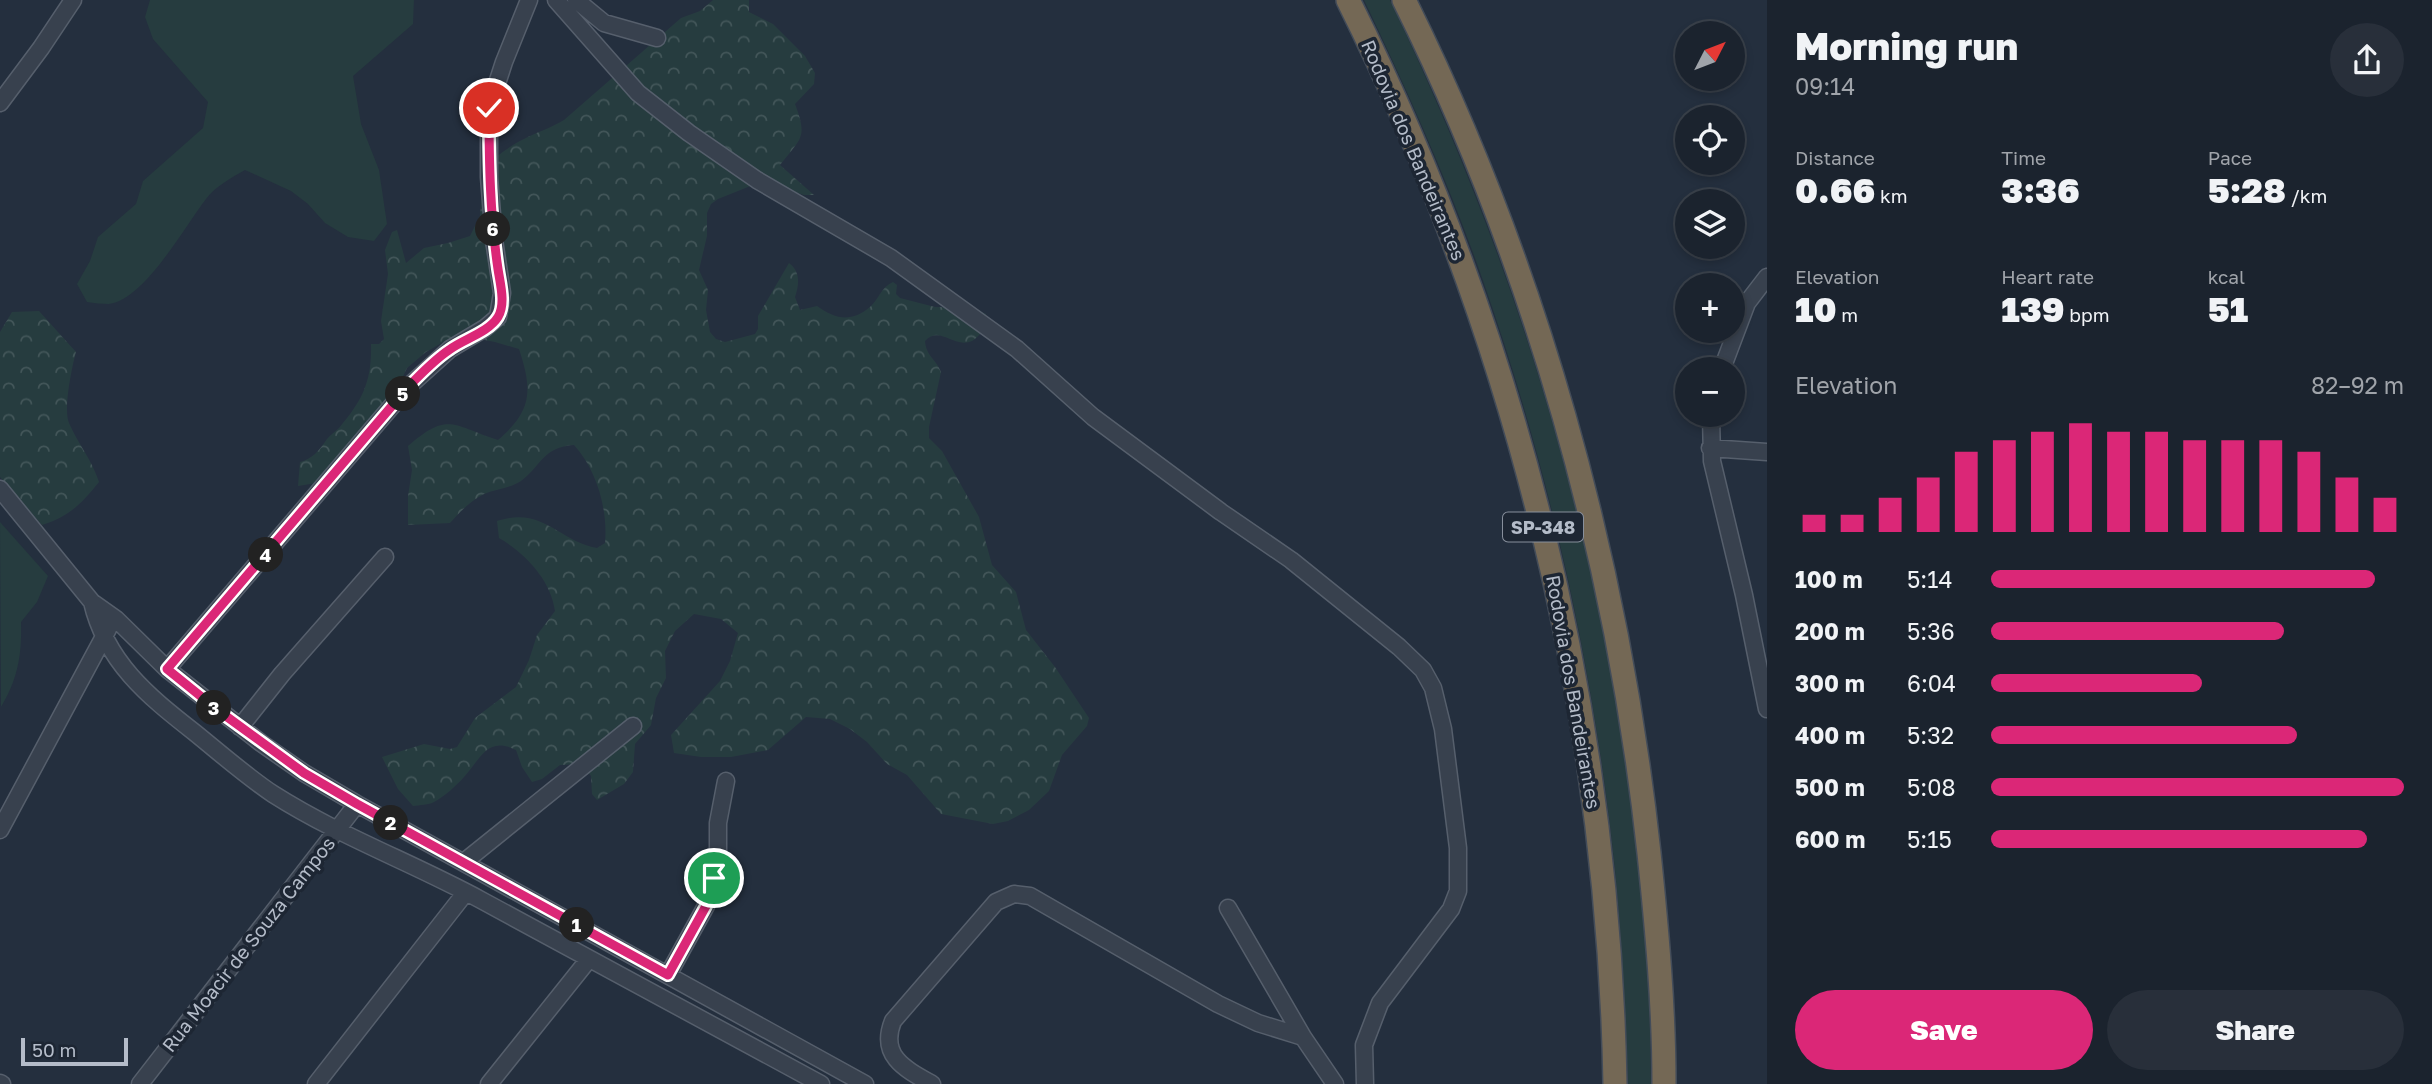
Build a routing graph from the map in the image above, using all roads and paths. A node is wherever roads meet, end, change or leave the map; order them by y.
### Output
1 (73, 0) edge
2 (529, 0) edge
3 (556, 0) edge
4 (576, 0) edge
5 (1348, 0) edge
6 (1404, 0) edge
7 (657, 38) dead end
8 (0, 103) edge
9 (1767, 277) edge
10 (1727, 357) edge
11 (1711, 427) edge
12 (1710, 448) junction
13 (1767, 452) edge
14 (0, 489) edge
15 (385, 557) dead end
16 (92, 602) junction
17 (116, 619) junction
18 (102, 636) junction
19 (167, 669) junction
20 (1767, 709) edge
21 (633, 726) dead end
22 (240, 727) junction
23 (726, 781) dead end
24 (357, 804) junction
25 (337, 829) junction
26 (0, 830) edge
27 (464, 862) junction
28 (466, 892) junction
29 (1228, 908) dead end
30 (589, 959) junction
31 (668, 975) junction
32 (1285, 1006) junction
33 (1258, 1023) junction
34 (1303, 1037) junction
35 (1664, 1051) junction
36 (1612, 1079) edge
37 (140, 1084) edge
38 (316, 1084) edge
39 (489, 1084) edge
40 (821, 1084) edge
41 (865, 1084) edge
42 (932, 1084) edge
43 (1335, 1084) edge
44 (1365, 1084) edge
45 (1664, 1084) edge
46 (1675, 1084) edge

1 - 8 street
2 - 19 street
3 - 44 street
4 - 7 street
5 - 36 highway, Rodovia dos Bandeirantes / SP-348
6 - 35 highway, SP-348
9 - 10 street
11 - 12 street
12 - 13 street
12 - 20 street
14 - 16 street
15 - 22 street
16 - 17 street
16 - 18 street
17 - 18 street
17 - 19 street
18 - 25 street
18 - 26 street
19 - 22 street
21 - 27 street
22 - 24 street
23 - 31 street
24 - 25 street, Rua Moacir de Souza Campos
24 - 27 street
25 - 28 street
25 - 37 street, Rua Moacir de Souza Campos
27 - 31 street
28 - 30 street
28 - 38 street
29 - 32 street
30 - 39 street
30 - 40 street
31 - 41 street
32 - 33 street
32 - 34 street
33 - 34 street
33 - 42 street
34 - 43 street
35 - 45 highway, SP-348
35 - 46 highway

